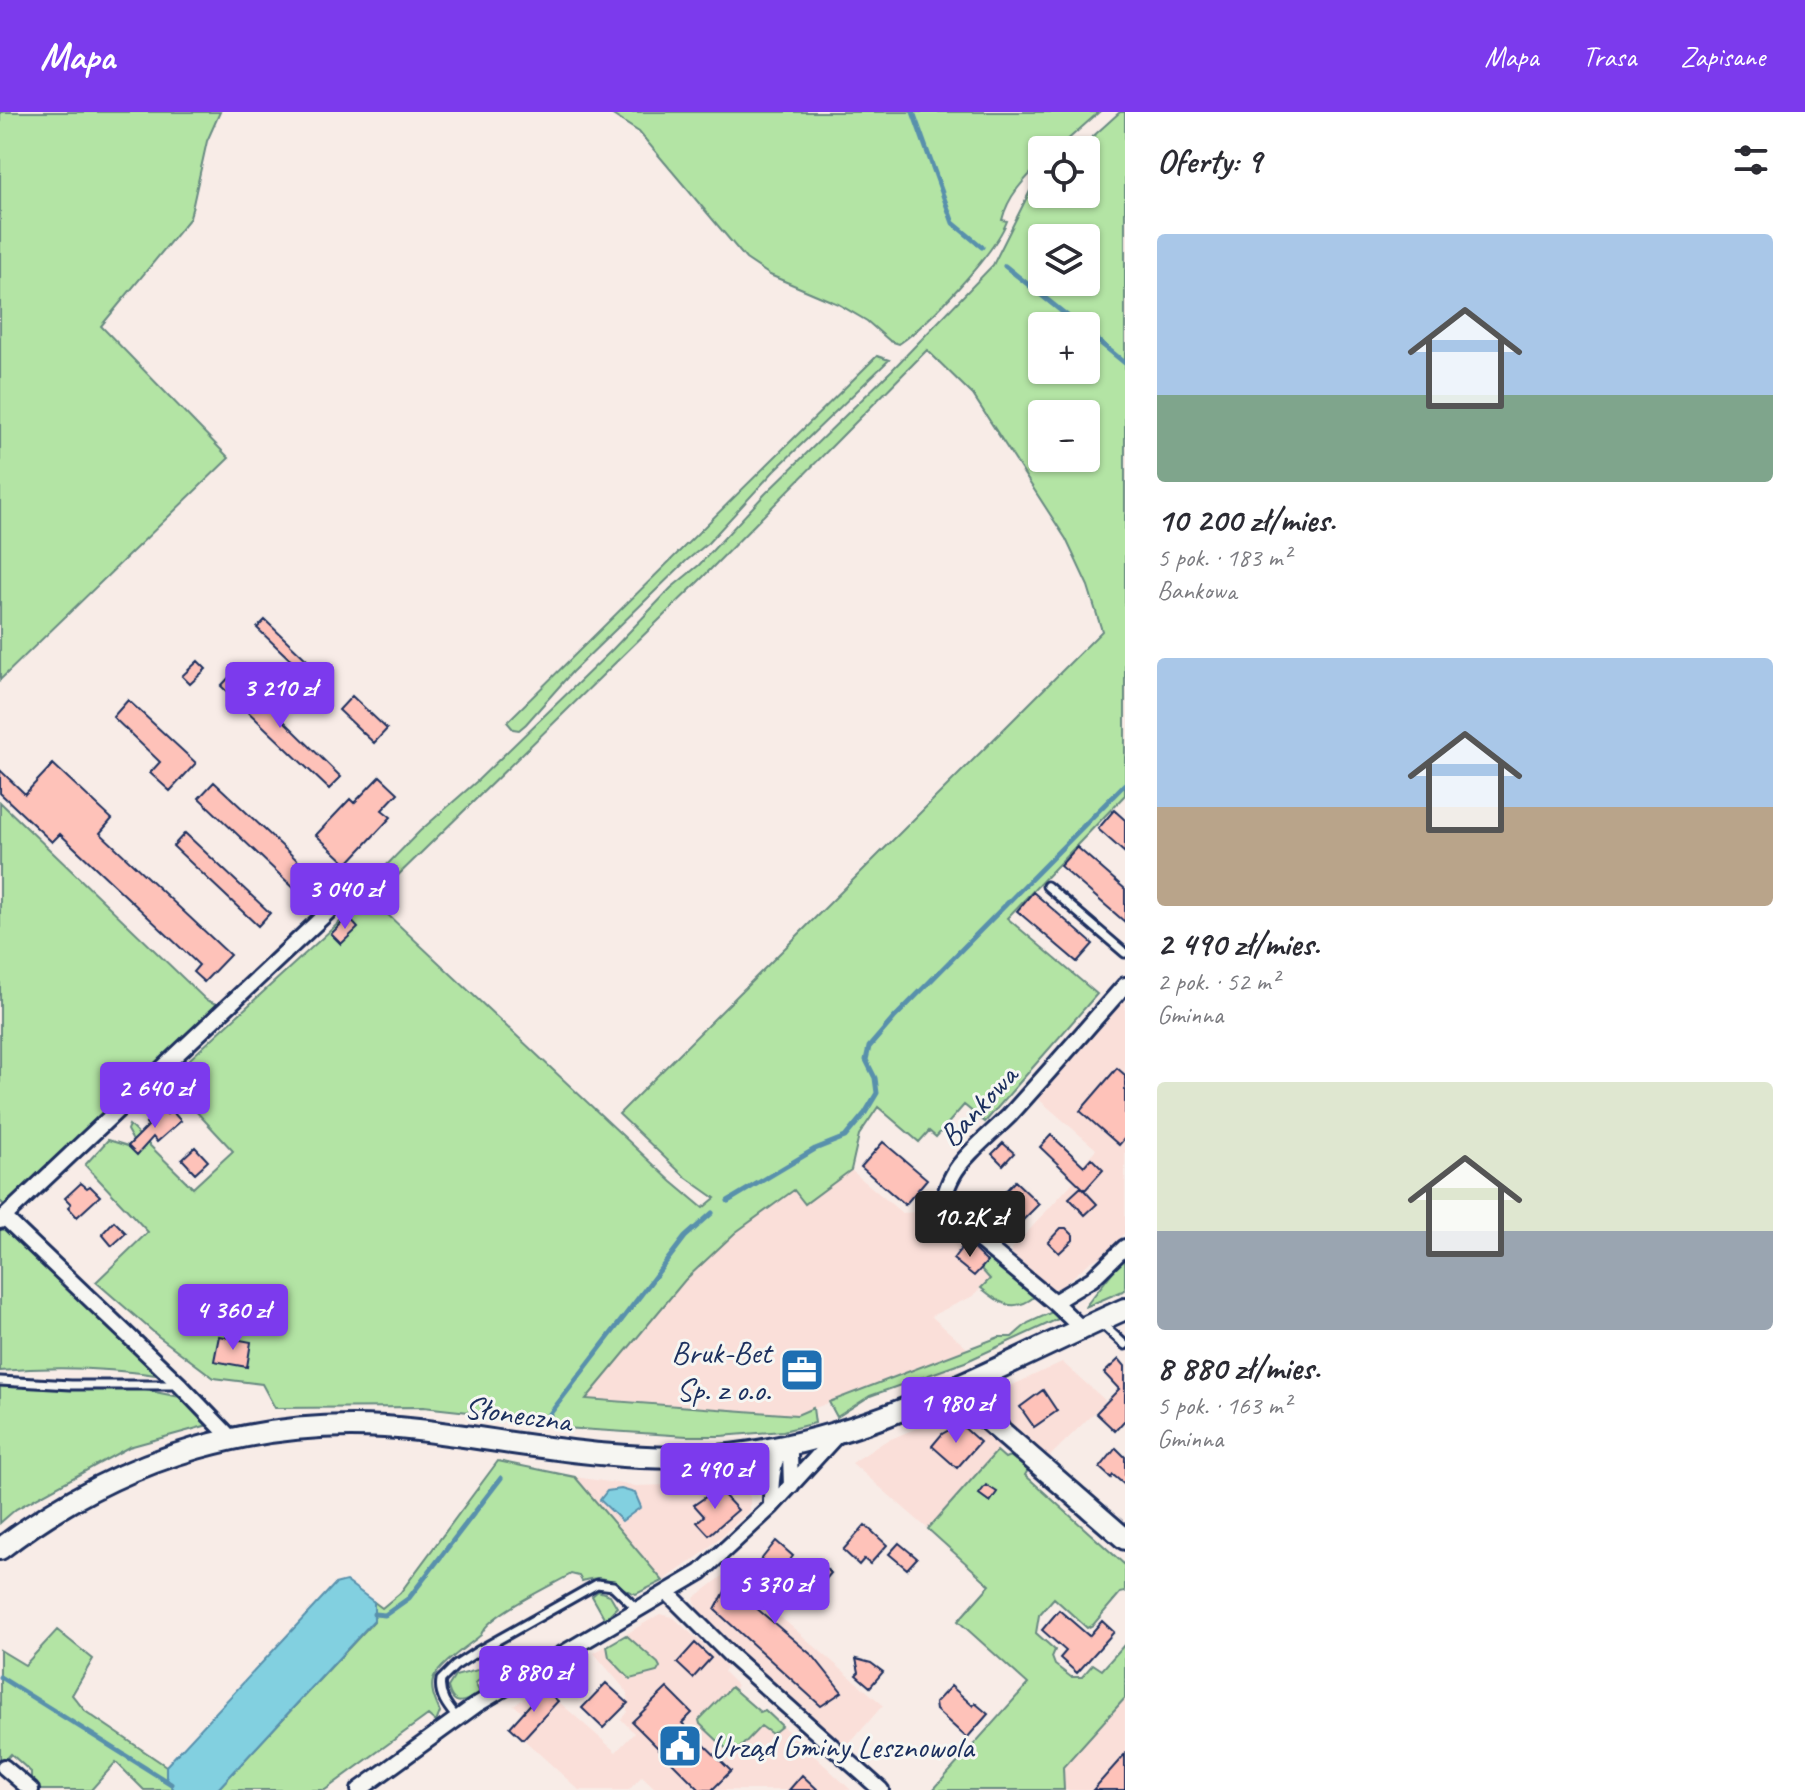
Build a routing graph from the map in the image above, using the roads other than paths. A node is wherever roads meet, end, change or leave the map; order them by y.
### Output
1 (365, 877) dead end
2 (1047, 886) dead end
3 (1125, 953) edge
4 (1125, 985) edge
5 (2, 1219) edge
6 (1125, 1247) edge
7 (1054, 1302) junction
8 (1125, 1309) edge
9 (1090, 1325) junction
10 (1125, 1345) edge
11 (0, 1381) edge
12 (180, 1385) junction
13 (951, 1388) junction
14 (841, 1431) junction
15 (231, 1438) junction
16 (784, 1445) junction
17 (737, 1454) junction
18 (791, 1487) junction
19 (773, 1499) junction
20 (1125, 1539) edge
21 (0, 1549) edge
22 (668, 1593) junction
23 (639, 1610) junction
24 (457, 1718) junction
25 (4, 1767) dead end
26 (31, 1790) edge
27 (359, 1790) edge
28 (881, 1790) edge

1 - 5 street
2 - 3 lane
4 - 7 street, Bankowa
5 - 12 street
6 - 7 street
7 - 9 street, Bankowa
8 - 9 main road, Słoneczna
9 - 10 lane
9 - 13 main road, Słoneczna
11 - 12 lane
12 - 15 street
13 - 14 main road, Słoneczna
13 - 20 main road
14 - 16 main road, Słoneczna
14 - 18 street
15 - 17 main road, Słoneczna
15 - 21 main road, Słoneczna
16 - 17 main road, Słoneczna
16 - 18 street
16 - 19 street
17 - 19 street
18 - 19 street
19 - 22 street
22 - 23 street
22 - 28 street
23 - 24 street
23 - 24 lane
24 - 27 street
25 - 26 street

